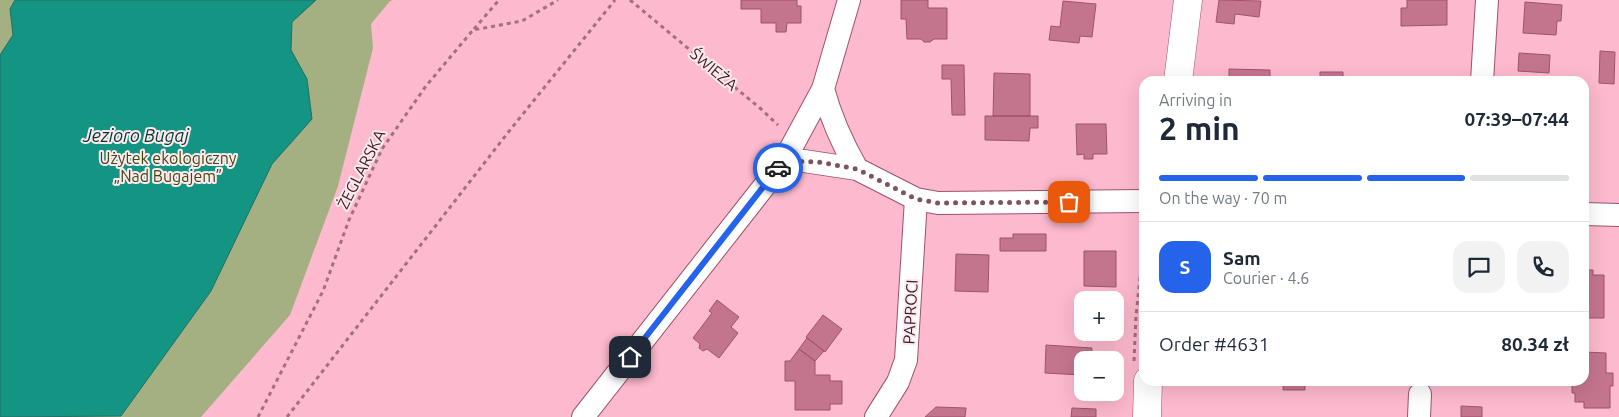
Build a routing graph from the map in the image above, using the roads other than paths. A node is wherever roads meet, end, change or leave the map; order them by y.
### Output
1 (848, 0) edge
2 (1188, 0) edge
3 (1487, 0) edge
4 (1179, 76) edge
5 (1482, 76) edge
6 (823, 89) junction
7 (784, 161) junction
8 (857, 169) junction
9 (916, 199) junction
10 (1139, 201) edge
11 (1589, 214) edge
12 (1619, 215) edge
13 (1143, 386) edge
14 (1420, 394) dead end
15 (583, 417) edge
16 (876, 417) edge
17 (1147, 417) edge
18 (1419, 417) edge

1 - 6 street
2 - 4 street
3 - 5 street
6 - 7 street
6 - 8 street
7 - 8 street
7 - 15 street
8 - 9 street
9 - 10 street
9 - 16 street, PAPROCI
11 - 12 street
13 - 17 street
14 - 18 street

